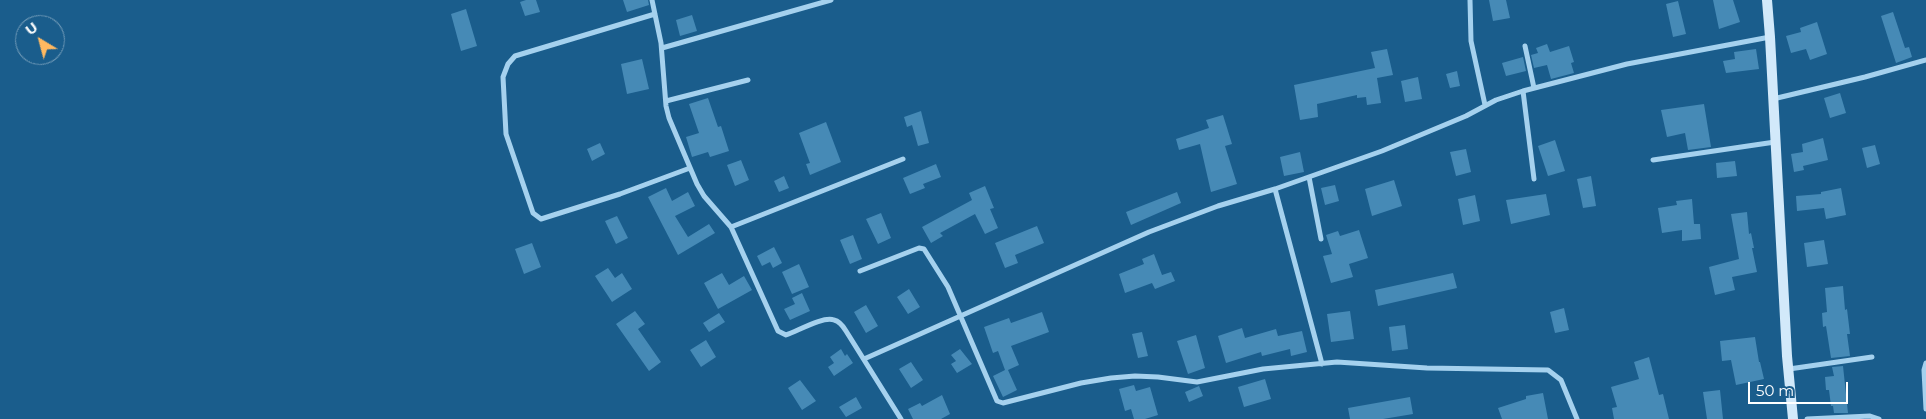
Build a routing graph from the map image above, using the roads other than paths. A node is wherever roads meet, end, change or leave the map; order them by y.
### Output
1 (652, 0) edge
2 (831, 0) edge
3 (1470, 0) edge
4 (1767, 0) edge
5 (655, 14) junction
6 (1770, 37) junction
7 (1525, 46) dead end
8 (662, 48) junction
9 (1926, 60) edge
10 (748, 80) dead end
11 (1534, 88) junction
12 (1523, 91) junction
13 (1772, 99) junction
14 (666, 100) junction
15 (1485, 105) junction
16 (1774, 142) junction
17 (903, 159) dead end
18 (1653, 160) dead end
19 (690, 168) junction
20 (1308, 177) junction
21 (1534, 179) dead end
22 (1275, 189) junction
23 (731, 227) junction
24 (1322, 239) dead end
25 (860, 270) dead end
26 (962, 316) junction
27 (1872, 357) dead end
28 (864, 359) junction
29 (1926, 363) edge
30 (1322, 364) junction
31 (1788, 369) junction
32 (1926, 409) edge
33 (901, 419) edge
34 (1577, 419) edge
35 (1793, 419) edge
36 (1807, 419) edge
37 (1879, 419) edge

1 - 5 street
2 - 8 street
3 - 15 street
4 - 6 street
5 - 8 street
5 - 19 street
6 - 11 street
6 - 13 street
7 - 11 street
8 - 14 street
9 - 13 street
10 - 14 street
11 - 12 street
12 - 15 street
12 - 21 street
13 - 16 street
14 - 19 street
15 - 20 street
16 - 18 street
16 - 31 street
17 - 23 street
19 - 23 street
20 - 22 street
20 - 24 street
22 - 26 street
22 - 30 street
23 - 28 street
25 - 26 street
26 - 28 street
26 - 30 street
27 - 31 street
28 - 33 street
29 - 32 street
30 - 34 street
31 - 35 street
36 - 37 street

